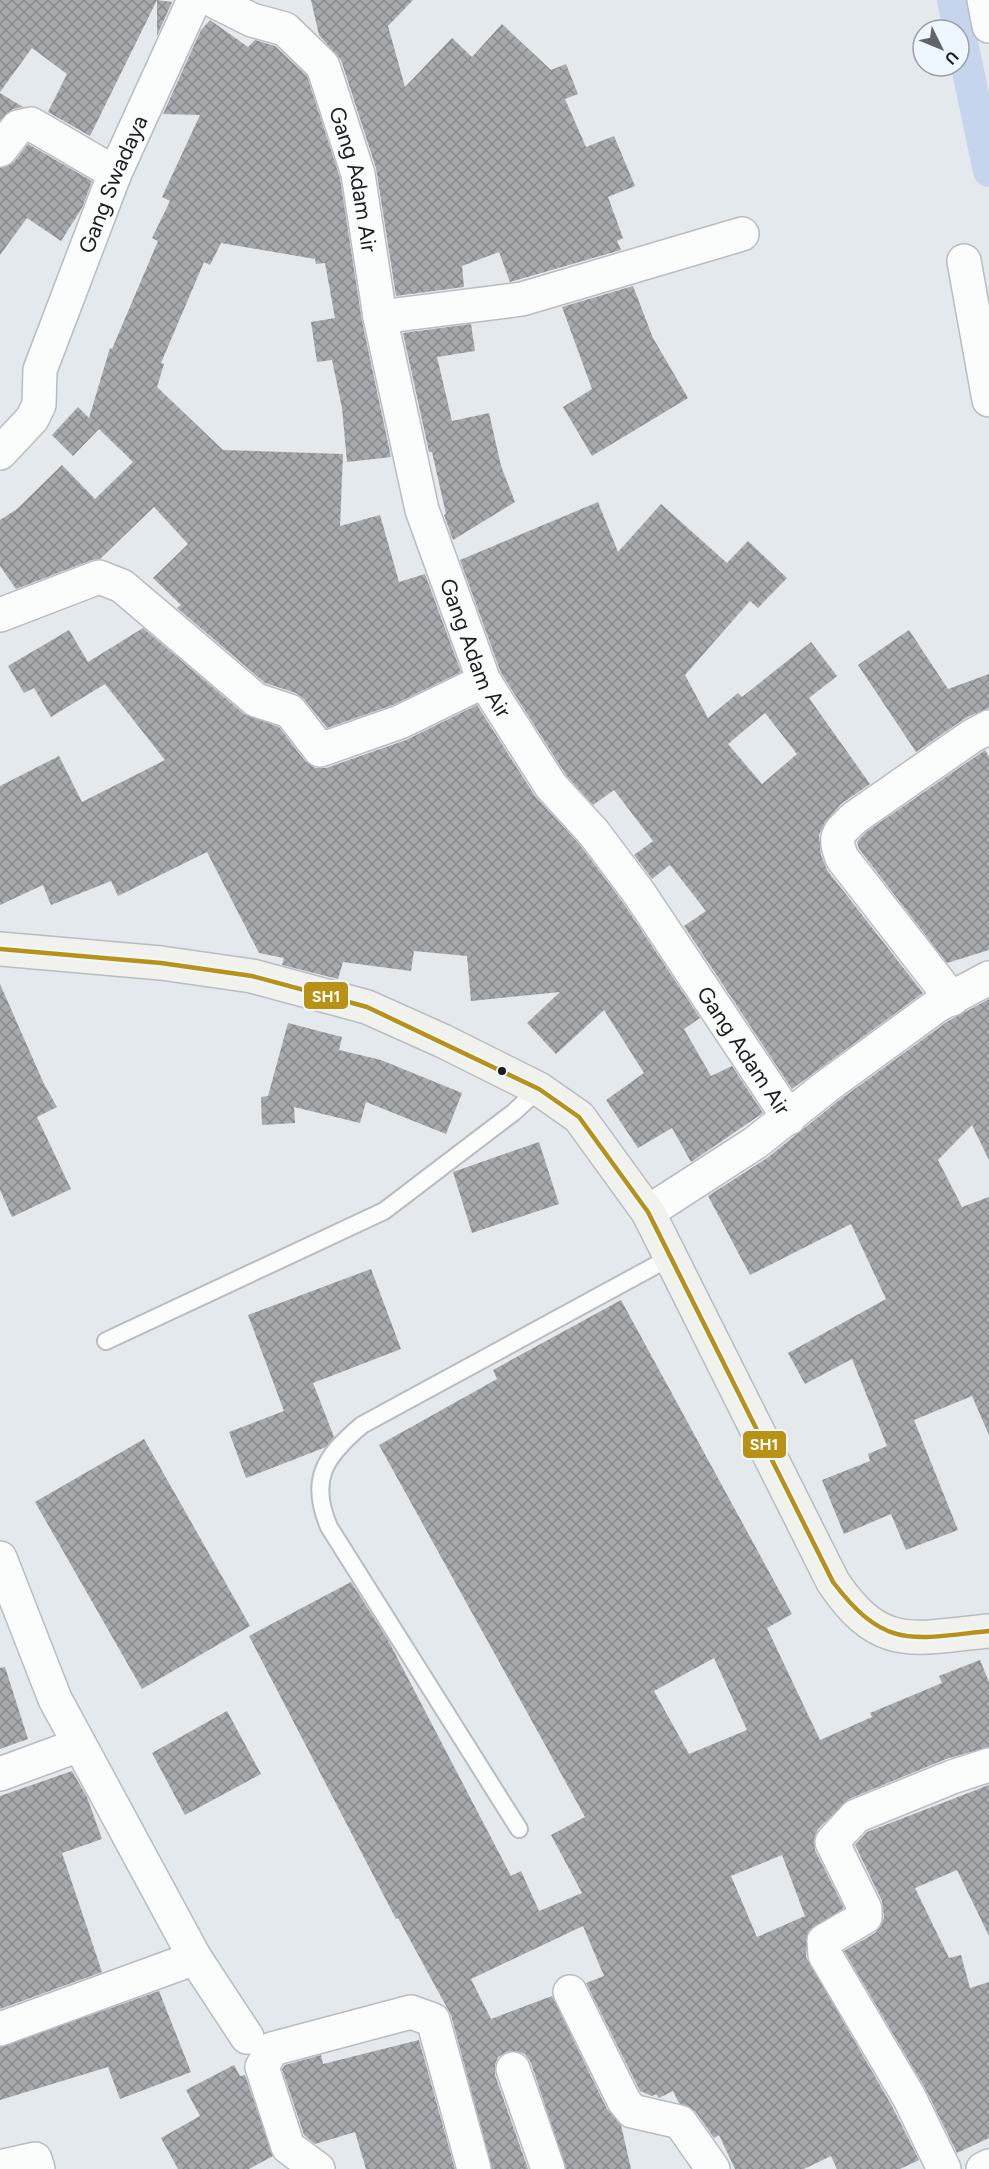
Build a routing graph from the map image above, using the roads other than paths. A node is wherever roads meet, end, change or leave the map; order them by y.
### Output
1 (194, 0) edge
2 (212, 0) edge
3 (984, 0) edge
4 (989, 26) edge
5 (0, 150) edge
6 (115, 173) junction
7 (742, 234) dead end
8 (964, 261) dead end
9 (380, 317) junction
10 (989, 400) edge
11 (0, 453) edge
12 (0, 615) edge
13 (484, 681) junction
14 (989, 727) edge
15 (0, 949) edge
16 (989, 978) edge
17 (952, 999) junction
18 (539, 1089) junction
19 (789, 1118) junction
20 (648, 1212) junction
21 (672, 1257) junction
22 (106, 1341) dead end
23 (0, 1558) edge
24 (989, 1631) edge
25 (79, 1745) junction
26 (989, 1765) edge
27 (0, 1774) edge
28 (519, 1829) dead end
29 (195, 1958) junction
30 (570, 1992) dead end
31 (0, 2030) edge
32 (247, 2037) dead end
33 (513, 2069) dead end
34 (37, 2164) edge
35 (989, 2166) edge
36 (0, 2167) edge
37 (318, 2169) edge
38 (474, 2169) edge
39 (548, 2169) edge
40 (713, 2169) edge
41 (944, 2169) edge
42 (983, 2169) edge

1 - 6 street, Gang Swadaya
2 - 9 street, Gang Adam Air
3 - 4 street
5 - 6 street
6 - 11 street, Gang Swadaya
7 - 9 street
8 - 10 street
9 - 13 street, Gang Adam Air
12 - 13 street
13 - 19 street, Gang Adam Air
14 - 17 street
15 - 18 main road
16 - 17 street
17 - 19 street
18 - 20 main road
18 - 22 lane
19 - 20 street, Gang Adam Air
20 - 21 main road
21 - 24 main road
21 - 28 lane
23 - 25 street
25 - 27 street
25 - 29 street
26 - 41 street
29 - 31 street
29 - 32 street
30 - 40 street
33 - 39 street
34 - 36 street
35 - 42 street
37 - 38 street

